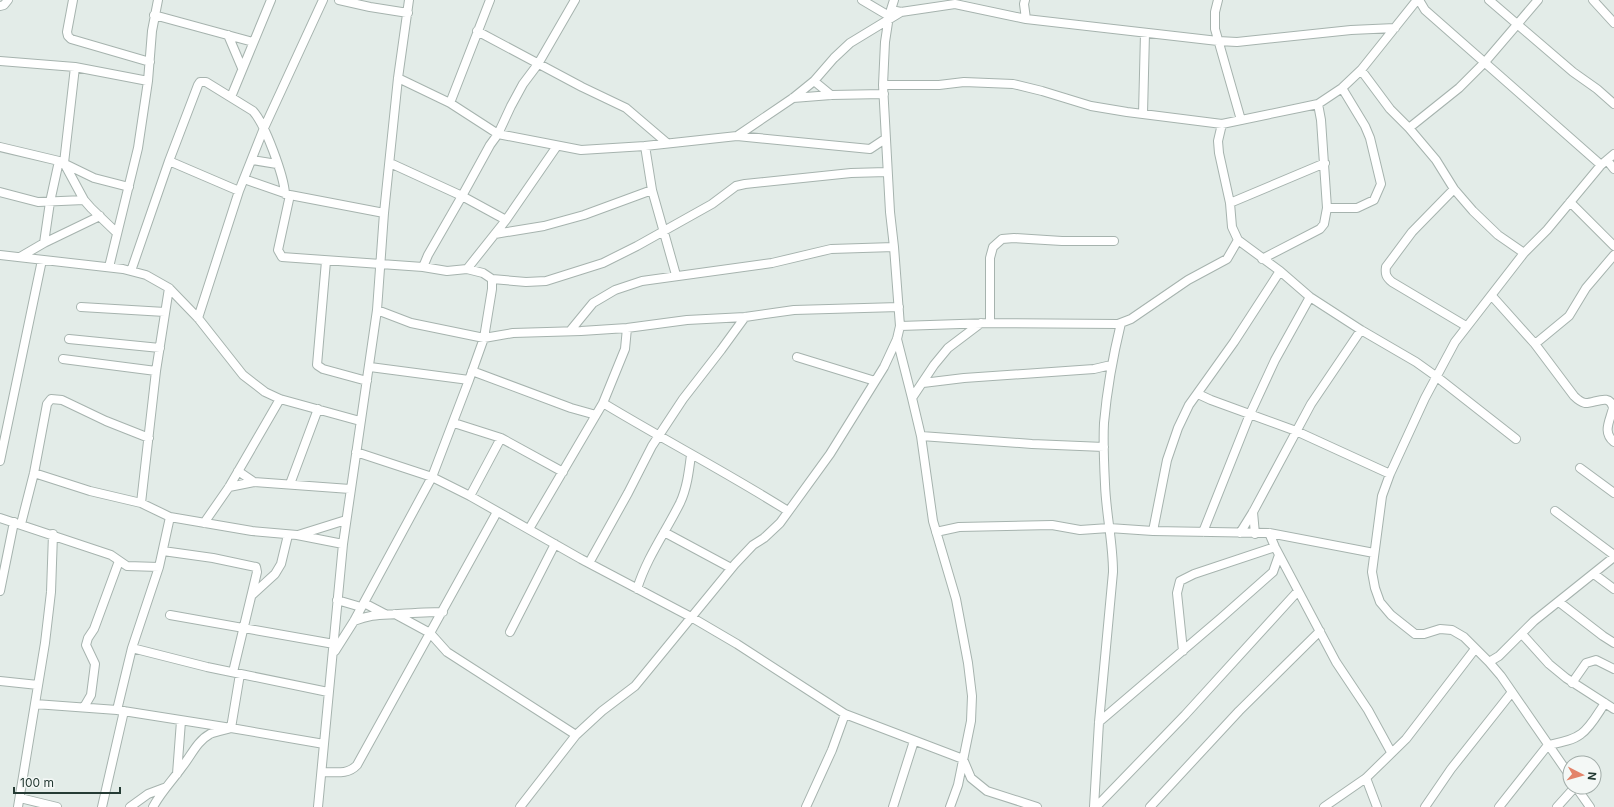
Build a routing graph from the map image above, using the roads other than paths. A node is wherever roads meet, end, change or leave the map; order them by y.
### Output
1 (8, 0) edge
2 (73, 0) edge
3 (158, 0) edge
4 (271, 0) edge
5 (322, 0) edge
6 (339, 0) edge
7 (409, 0) edge
8 (490, 0) edge
9 (575, 0) edge
10 (862, 0) edge
11 (894, 0) edge
12 (1218, 0) edge
13 (1418, 0) edge
14 (1489, 0) edge
15 (1538, 0) edge
16 (1593, 0) edge
17 (957, 2) edge
18 (1024, 2) edge
19 (0, 6) edge
20 (408, 13) junction
21 (154, 15) junction
22 (890, 15) junction
23 (1010, 16) junction
24 (1026, 19) junction
25 (1614, 23) edge
26 (1516, 24) junction
27 (1395, 28) junction
28 (477, 31) junction
29 (1145, 33) junction
30 (228, 35) junction
31 (239, 38) junction
32 (1218, 41) junction
33 (253, 42) junction
34 (248, 52) junction
35 (0, 61) edge
36 (150, 62) junction
37 (1485, 62) junction
38 (538, 64) junction
39 (75, 67) junction
40 (242, 68) junction
41 (1361, 70) junction
42 (398, 78) junction
43 (148, 81) junction
44 (814, 81) junction
45 (1342, 88) junction
46 (884, 89) junction
47 (831, 95) junction
48 (231, 97) junction
49 (793, 98) junction
50 (450, 103) junction
51 (1318, 104) junction
52 (1614, 104) edge
53 (1143, 114) junction
54 (1241, 120) junction
55 (1222, 124) junction
56 (264, 128) junction
57 (1409, 128) junction
58 (498, 134) junction
59 (737, 136) junction
60 (885, 138) junction
61 (667, 144) junction
62 (557, 146) junction
63 (645, 146) junction
64 (0, 147) edge
65 (870, 149) junction
66 (886, 149) junction
67 (1614, 154) edge
68 (252, 160) junction
69 (169, 161) junction
70 (61, 162) junction
71 (1604, 162) junction
72 (390, 163) junction
73 (1325, 163) junction
74 (277, 164) junction
75 (1614, 168) edge
76 (888, 172) junction
77 (244, 179) junction
78 (129, 187) junction
79 (1454, 189) junction
80 (652, 190) junction
81 (239, 191) junction
82 (0, 192) edge
83 (287, 194) junction
84 (462, 196) junction
85 (84, 200) junction
86 (50, 202) junction
87 (1570, 202) junction
88 (1230, 203) junction
89 (1327, 208) junction
90 (384, 213) junction
91 (100, 216) junction
92 (506, 220) junction
93 (663, 230) junction
94 (117, 233) junction
95 (495, 234) junction
96 (1238, 240) junction
97 (1114, 241) dead end
98 (44, 243) junction
99 (1614, 246) edge
100 (894, 247) junction
101 (1524, 253) junction
102 (0, 255) edge
103 (1614, 255) edge
104 (20, 257) junction
105 (478, 257) junction
106 (1262, 259) junction
107 (42, 260) junction
108 (326, 261) junction
109 (381, 265) junction
110 (423, 267) junction
111 (109, 268) junction
112 (468, 269) junction
113 (132, 271) junction
114 (1280, 271) junction
115 (483, 273) junction
116 (676, 275) junction
117 (492, 279) junction
118 (168, 288) junction
119 (1492, 296) junction
120 (1310, 297) junction
121 (81, 307) dead end
122 (899, 308) junction
123 (377, 310) junction
124 (165, 312) junction
125 (745, 316) junction
126 (198, 318) junction
127 (986, 323) junction
128 (1121, 323) junction
129 (900, 326) junction
130 (1466, 326) junction
131 (627, 328) junction
132 (1361, 330) junction
133 (570, 331) junction
134 (484, 338) junction
135 (69, 339) dead end
136 (897, 339) junction
137 (1535, 344) junction
138 (160, 348) junction
139 (797, 357) dead end
140 (63, 359) dead end
141 (1112, 365) junction
142 (370, 367) junction
143 (156, 371) junction
144 (472, 371) junction
145 (1437, 377) junction
146 (469, 380) junction
147 (367, 381) junction
148 (875, 381) junction
149 (923, 383) junction
150 (1198, 394) junction
151 (912, 398) junction
152 (280, 399) junction
153 (603, 403) junction
154 (318, 409) junction
155 (1250, 414) junction
156 (596, 415) junction
157 (360, 421) junction
158 (454, 423) junction
159 (1296, 431) junction
160 (921, 436) junction
161 (658, 437) junction
162 (149, 438) junction
163 (501, 438) junction
164 (1516, 439) dead end
165 (1614, 442) edge
166 (1104, 447) junction
167 (356, 452) junction
168 (692, 455) junction
169 (0, 461) edge
170 (1580, 468) dead end
171 (238, 471) junction
172 (563, 472) junction
173 (34, 473) junction
174 (1390, 474) junction
175 (432, 477) junction
176 (254, 482) junction
177 (290, 484) junction
178 (229, 487) junction
179 (350, 489) junction
180 (1614, 492) edge
181 (470, 496) junction
182 (141, 503) junction
183 (788, 511) junction
184 (1555, 511) dead end
185 (497, 512) junction
186 (1253, 512) junction
187 (170, 517) junction
188 (0, 518) edge
189 (346, 520) junction
190 (18, 523) junction
191 (204, 523) junction
192 (1109, 528) junction
193 (529, 529) junction
194 (1153, 531) junction
195 (664, 532) junction
196 (936, 532) junction
197 (1203, 532) junction
198 (1240, 533) junction
199 (1269, 533) junction
200 (53, 534) junction
201 (1255, 534) junction
202 (293, 535) junction
203 (343, 544) junction
204 (555, 544) junction
205 (1275, 547) junction
206 (163, 551) junction
207 (1374, 553) junction
208 (1279, 555) junction
209 (1614, 556) edge
210 (119, 561) junction
211 (589, 563) junction
212 (159, 567) junction
213 (731, 568) junction
214 (1273, 572) junction
215 (1288, 572) junction
216 (1594, 574) junction
217 (638, 589) junction
218 (1614, 589) edge
219 (0, 590) edge
220 (1298, 591) junction
221 (251, 596) junction
222 (337, 600) junction
223 (1559, 602) junction
224 (363, 605) junction
225 (442, 612) junction
226 (385, 614) junction
227 (395, 614) junction
228 (170, 615) dead end
229 (692, 617) junction
230 (354, 621) junction
231 (243, 627) junction
232 (1320, 631) junction
233 (510, 632) dead end
234 (430, 634) junction
235 (1522, 634) junction
236 (1614, 643) edge
237 (334, 644) junction
238 (132, 648) junction
239 (1475, 649) junction
240 (1183, 651) junction
241 (333, 653) junction
242 (1489, 662) junction
243 (1614, 669) edge
244 (237, 673) junction
245 (0, 681) edge
246 (1572, 683) junction
247 (38, 685) junction
248 (328, 692) junction
249 (1512, 692) junction
250 (1605, 703) junction
251 (35, 704) junction
252 (84, 707) junction
253 (1614, 709) edge
254 (121, 711) junction
255 (845, 714) junction
256 (181, 721) junction
257 (1099, 722) junction
258 (231, 728) junction
259 (576, 735) junction
260 (914, 741) junction
261 (324, 744) junction
262 (1548, 745) junction
263 (1391, 752) junction
264 (962, 759) junction
265 (1562, 765) edge
266 (322, 772) junction
267 (176, 774) junction
268 (1366, 778) junction
269 (165, 788) junction
270 (1568, 795) edge
271 (1582, 795) edge
272 (20, 798) junction
273 (18, 807) edge
274 (54, 807) edge
275 (102, 807) edge
276 (130, 807) edge
277 (153, 807) edge
278 (318, 807) edge
279 (520, 807) edge
280 (806, 807) edge
281 (894, 807) edge
282 (950, 807) edge
283 (1037, 807) edge
284 (1095, 807) edge
285 (1150, 807) edge
286 (1324, 807) edge
287 (1377, 807) edge
288 (1425, 807) edge
289 (1499, 807) edge
290 (1557, 807) edge
291 (1590, 807) edge

1 - 19 street
2 - 36 street
3 - 21 street
4 - 33 street
5 - 56 street
6 - 20 street
7 - 20 street
8 - 28 street
9 - 38 street
10 - 22 street
11 - 22 street
12 - 32 street
13 - 27 street
13 - 37 street
14 - 26 street
15 - 26 street
16 - 25 street
17 - 22 street
17 - 23 street
18 - 23 street
18 - 24 street
20 - 42 street
21 - 30 street
21 - 36 street
22 - 44 street
22 - 46 street
23 - 24 street
24 - 29 street
26 - 37 street
26 - 52 street
27 - 32 street
27 - 41 street
28 - 38 street
28 - 50 street
29 - 32 street
29 - 53 street
30 - 31 street
30 - 40 street
31 - 33 street
31 - 34 street
32 - 54 street
33 - 34 street
34 - 40 street
35 - 39 street
36 - 43 street
37 - 57 street
37 - 71 street
38 - 58 street
38 - 61 street
39 - 43 street
39 - 70 street
40 - 48 street
41 - 45 street
41 - 57 street
42 - 50 street
42 - 72 street
43 - 78 street
44 - 47 street
44 - 49 street
45 - 51 street
45 - 89 street
46 - 47 street
46 - 53 street
46 - 60 street
47 - 49 street
48 - 56 street
48 - 69 street
49 - 59 street
50 - 58 street
51 - 54 street
51 - 73 street
53 - 55 street
54 - 55 street
55 - 88 street
56 - 68 street
56 - 74 street
57 - 79 street
58 - 62 street
58 - 84 street
59 - 61 street
59 - 65 street
60 - 65 street
60 - 66 street
61 - 63 street
62 - 63 street
62 - 92 street
63 - 80 street
64 - 70 street
65 - 66 street
66 - 76 street
67 - 71 street
68 - 74 street
68 - 77 street
69 - 81 street
69 - 113 street
70 - 78 street
70 - 85 street
70 - 86 street
71 - 75 street
71 - 87 street
72 - 84 street
72 - 90 street
73 - 88 street
73 - 89 street
74 - 83 street
76 - 93 street
76 - 100 street
77 - 81 street
77 - 83 street
78 - 94 street
79 - 101 street
79 - 130 street
80 - 93 street
80 - 95 street
81 - 126 street
82 - 86 street
83 - 90 street
83 - 108 street
84 - 92 street
84 - 110 street
85 - 86 street
85 - 91 street
86 - 98 street
87 - 99 street
87 - 101 street
88 - 96 street
89 - 106 street
90 - 109 street
91 - 94 street
91 - 98 street
92 - 95 street
93 - 116 street
93 - 117 street
94 - 111 street
95 - 105 street
96 - 106 street
96 - 128 street
97 - 127 street
98 - 104 street
100 - 116 street
100 - 122 street
101 - 119 street
102 - 104 street
103 - 137 street
104 - 107 street
105 - 112 street
105 - 115 street
106 - 114 street
107 - 111 street
107 - 169 street
108 - 109 street
108 - 147 street
109 - 110 street
109 - 123 street
110 - 112 street
111 - 113 street
112 - 115 street
113 - 118 street
114 - 120 street
114 - 150 street
115 - 117 street
116 - 133 street
117 - 134 street
118 - 124 street
118 - 126 street
119 - 130 street
119 - 137 street
120 - 132 street
120 - 155 street
121 - 124 street
122 - 125 street
122 - 129 street
123 - 134 street
123 - 142 street
124 - 138 street
125 - 131 street
125 - 161 street
126 - 152 street
127 - 128 street
127 - 129 street
127 - 149 street
128 - 141 street
129 - 136 street
130 - 145 street
131 - 133 street
131 - 153 street
132 - 145 street
132 - 159 street
133 - 134 street
134 - 144 street
135 - 138 street
136 - 148 street
136 - 151 street
137 - 165 street
138 - 143 street
139 - 148 street
140 - 143 street
141 - 149 street
141 - 166 street
142 - 146 street
142 - 147 street
143 - 162 street
144 - 146 street
144 - 156 street
145 - 164 street
145 - 174 street
146 - 158 street
147 - 157 street
148 - 183 street
149 - 151 street
150 - 155 street
150 - 194 street
151 - 160 street
152 - 154 street
152 - 171 street
153 - 156 street
153 - 161 street
154 - 157 street
154 - 177 street
155 - 159 street
155 - 197 street
156 - 172 street
157 - 167 street
158 - 163 street
158 - 175 street
159 - 174 street
159 - 186 street
160 - 166 street
160 - 196 street
161 - 168 street
161 - 211 street
162 - 173 street
162 - 182 street
163 - 172 street
163 - 181 street
166 - 192 street
167 - 175 street
167 - 179 street
168 - 183 street
168 - 195 street
170 - 180 street
171 - 176 street
171 - 178 street
172 - 193 street
173 - 182 street
173 - 190 street
174 - 207 street
175 - 181 street
175 - 224 street
176 - 177 street
176 - 178 street
177 - 179 street
178 - 191 street
179 - 189 street
181 - 185 street
182 - 187 street
183 - 213 street
184 - 209 street
185 - 193 street
185 - 225 street
186 - 198 street
186 - 201 street
187 - 191 street
187 - 206 street
188 - 190 street
189 - 202 street
189 - 203 street
190 - 200 street
190 - 219 street
191 - 202 street
192 - 194 street
192 - 196 street
192 - 257 street
193 - 204 street
194 - 197 street
195 - 213 street
195 - 217 street
196 - 264 street
197 - 198 street
198 - 201 street
199 - 201 street
199 - 205 street
199 - 207 street
200 - 210 street
200 - 247 street
202 - 203 street
202 - 221 street
203 - 222 street
204 - 211 street
204 - 233 street
205 - 208 street
205 - 240 street
206 - 212 street
206 - 221 street
207 - 239 street
208 - 214 street
208 - 215 street
209 - 216 street
210 - 212 street
210 - 252 street
211 - 217 street
212 - 238 street
213 - 229 street
214 - 215 street
214 - 240 street
215 - 220 street
216 - 218 street
216 - 223 street
217 - 229 street
220 - 232 street
220 - 284 street
221 - 231 street
222 - 224 street
222 - 237 street
223 - 235 street
223 - 236 street
224 - 226 street
224 - 230 street
225 - 227 street
225 - 234 street
226 - 227 street
226 - 230 street
227 - 234 street
228 - 231 street
229 - 255 street
229 - 259 street
230 - 241 street
231 - 237 street
231 - 244 street
232 - 263 street
232 - 285 street
234 - 259 street
234 - 266 street
235 - 242 street
235 - 246 street
237 - 241 street
238 - 244 street
238 - 254 street
239 - 242 street
239 - 263 street
240 - 257 street
241 - 248 street
242 - 249 street
243 - 246 street
244 - 248 street
244 - 258 street
245 - 247 street
246 - 250 street
247 - 251 street
248 - 261 street
249 - 262 street
249 - 288 street
250 - 253 street
250 - 262 street
251 - 252 street
251 - 272 street
252 - 254 street
254 - 256 street
254 - 275 street
255 - 260 street
255 - 280 street
256 - 258 street
256 - 267 street
257 - 284 street
258 - 261 street
258 - 267 street
259 - 279 street
260 - 264 street
260 - 281 street
261 - 266 street
262 - 265 street
262 - 289 street
263 - 268 street
264 - 282 street
264 - 283 street
266 - 278 street
267 - 269 street
268 - 286 street
268 - 287 street
269 - 276 street
269 - 277 street
270 - 290 street
271 - 291 street
272 - 273 street
272 - 274 street

